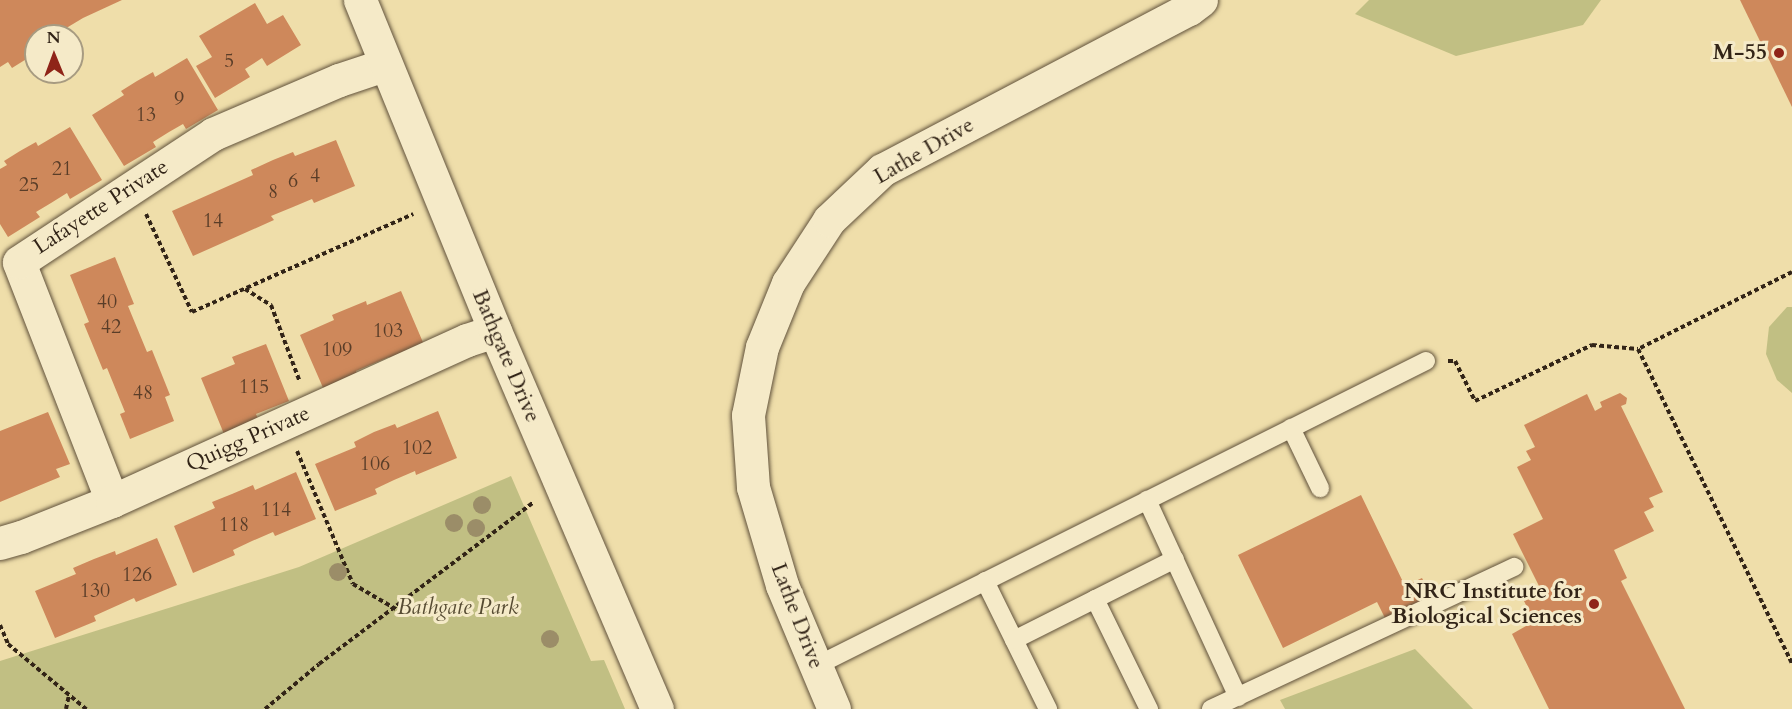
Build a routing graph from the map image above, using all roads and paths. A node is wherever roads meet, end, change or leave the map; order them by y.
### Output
1 (360, 0) edge
2 (1201, 0) edge
3 (384, 65) junction
4 (413, 214) dead end
5 (148, 220) dead end
6 (1792, 272) edge
7 (244, 288) junction
8 (495, 331) junction
9 (1638, 349) junction
10 (1426, 361) joint
11 (293, 364) dead end
12 (285, 423) junction
13 (1291, 428) junction
14 (1320, 488) dead end
15 (1147, 500) junction
16 (111, 501) junction
17 (533, 503) dead end
18 (0, 543) edge
19 (1175, 559) junction
20 (1514, 567) dead end
21 (985, 581) junction
22 (1095, 599) junction
23 (396, 609) junction
24 (0, 625) edge
25 (1014, 640) junction
26 (1792, 663) edge
27 (816, 666) junction
28 (69, 694) junction
29 (1238, 697) junction
30 (66, 709) edge
31 (87, 709) edge
32 (265, 709) edge
33 (657, 709) edge
34 (834, 709) edge
35 (1048, 709) edge
36 (1149, 709) edge
37 (1211, 709) edge

1 - 3 street, Bathgate Drive
2 - 27 street, Lathe Drive
3 - 8 street, Bathgate Drive
3 - 16 street, Lafayette Private
4 - 7 path
5 - 7 path
6 - 9 path
7 - 11 path
8 - 12 street, Quigg Private
8 - 33 street, Bathgate Drive
9 - 10 path
9 - 26 path
10 - 13 lane
12 - 16 street, Quigg Private
12 - 23 path
13 - 14 lane
13 - 15 lane
15 - 19 lane
15 - 21 lane
16 - 18 street, Quigg Private
17 - 23 path
19 - 22 lane
19 - 29 lane
20 - 29 lane
21 - 25 lane
21 - 27 lane
22 - 25 lane
22 - 36 lane
23 - 32 path
24 - 28 path
25 - 35 lane
27 - 34 street, Lathe Drive
28 - 30 path
28 - 31 path
29 - 37 lane

